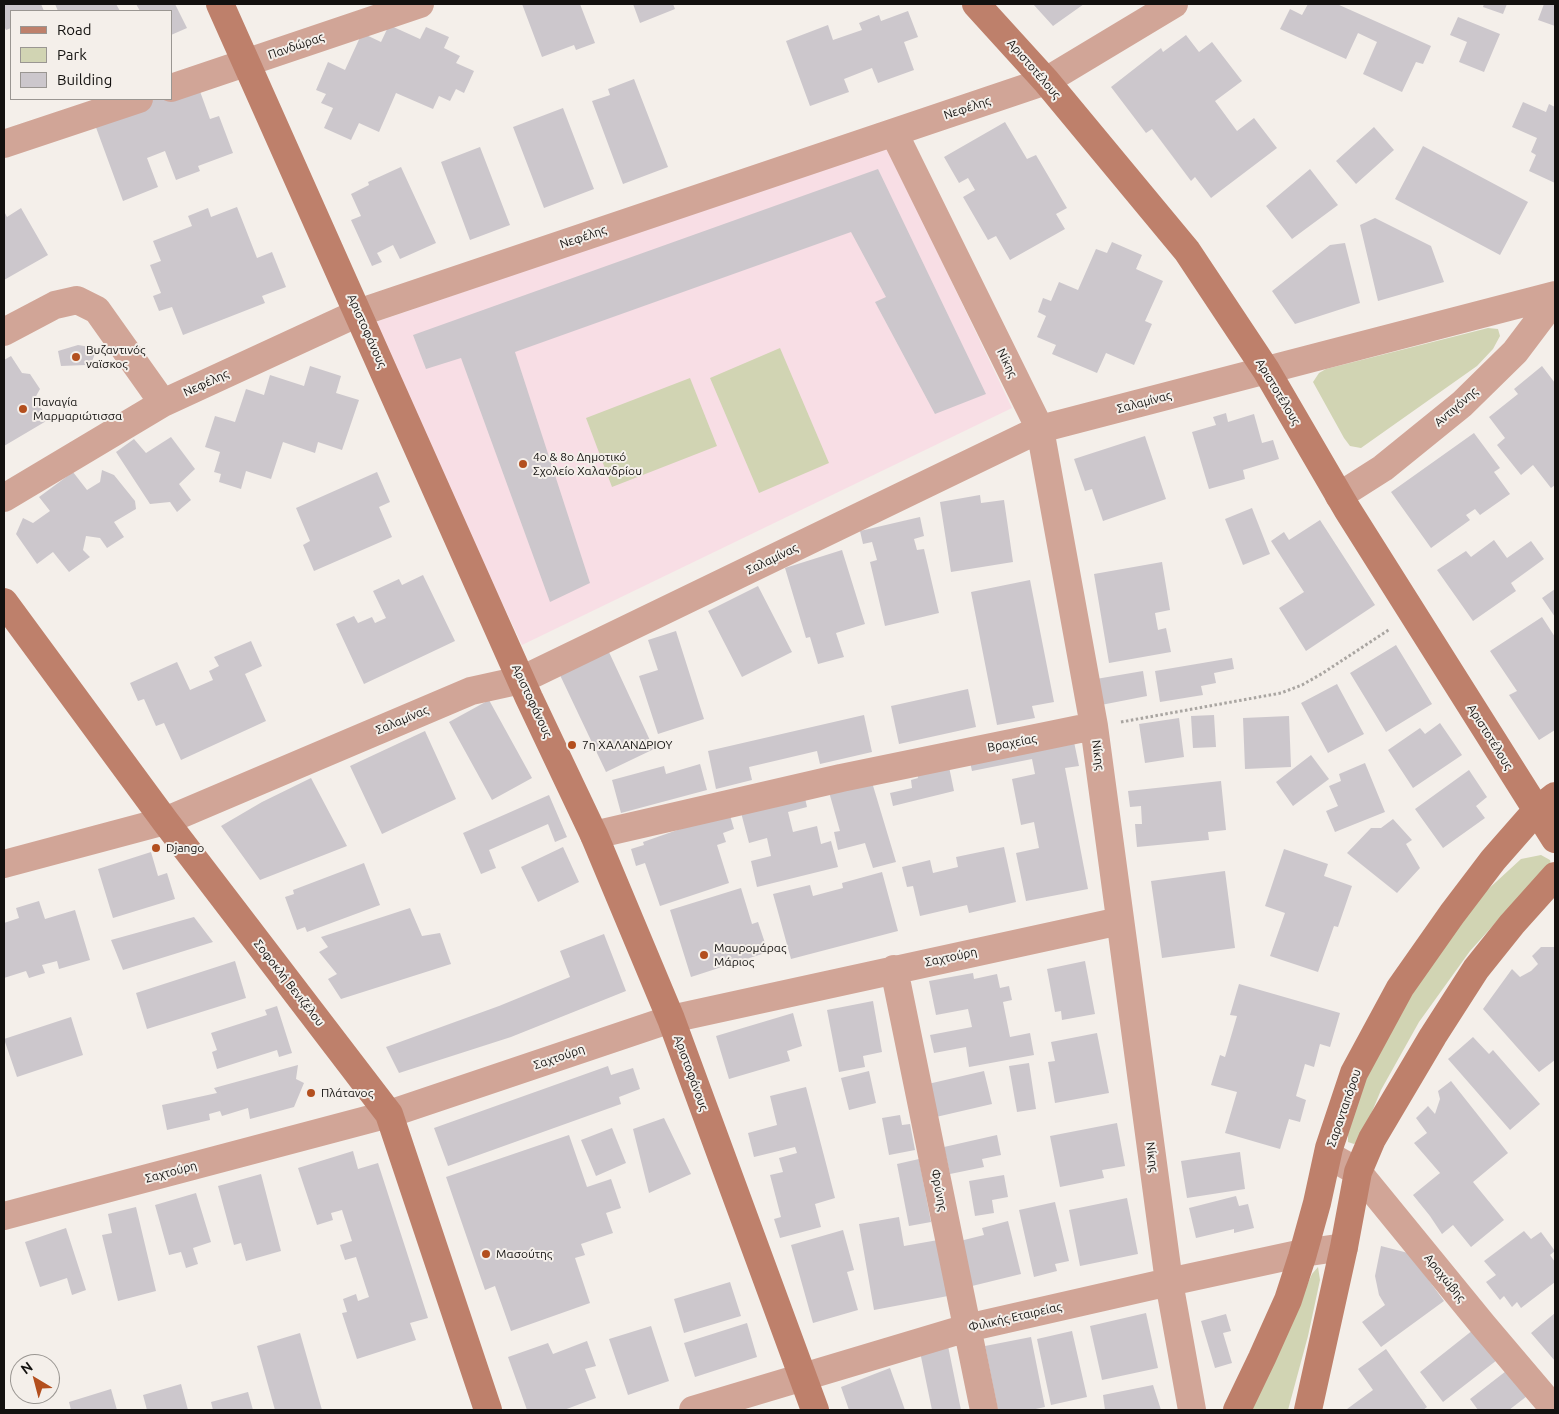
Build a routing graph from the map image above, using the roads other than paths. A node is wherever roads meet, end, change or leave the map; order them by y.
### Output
1 (220, 4) edge
2 (420, 4) edge
3 (976, 4) edge
4 (1174, 4) edge
5 (247, 62) junction
6 (1046, 81) junction
7 (172, 88) edge
8 (136, 100) edge
9 (894, 133) junction
10 (4, 144) edge
11 (1555, 295) edge
12 (1555, 299) edge
13 (358, 313) junction
14 (4, 332) edge
15 (1266, 370) junction
16 (163, 403) junction
17 (1040, 429) junction
18 (1339, 496) junction
19 (4, 498) edge
20 (4, 602) edge
21 (522, 680) junction
22 (1094, 726) junction
23 (1546, 803) edge
24 (165, 821) junction
25 (594, 835) junction
26 (1555, 839) edge
27 (4, 864) edge
28 (1555, 876) edge
29 (1120, 921) junction
30 (894, 969) junction
31 (671, 1018) junction
32 (390, 1114) junction
33 (1328, 1155) junction
34 (1358, 1172) junction
35 (4, 1216) edge
36 (1344, 1247) junction
37 (1303, 1253) junction
38 (1169, 1282) junction
39 (967, 1328) junction
40 (804, 1378) junction
41 (488, 1410) edge
42 (693, 1410) edge
43 (815, 1410) edge
44 (984, 1410) edge
45 (1192, 1410) edge
46 (1237, 1410) edge
47 (1308, 1410) edge
48 (1555, 1410) edge

1 - 5 street, Αριστοφάνους
2 - 5 street, Πανδώρας
3 - 6 street, Αριστοτέλους
4 - 6 street, Νεφέλης
5 - 7 street, Πανδώρας
5 - 13 street, Αριστοφάνους
6 - 9 street, Νεφέλης
6 - 15 street, Αριστοτέλους
8 - 10 street
9 - 13 street, Νεφέλης
9 - 17 street, Νίκης
11 - 15 street, Σαλαμίνας
12 - 18 street, Αντιγόνης
13 - 16 street, Νεφέλης
13 - 21 street, Αριστοφάνους
14 - 16 street
15 - 17 street, Σαλαμίνας
15 - 18 street, Αριστοτέλους
16 - 19 street, Νεφέλης
17 - 21 street, Σαλαμίνας
17 - 22 street, Νίκης
18 - 23 street, Αριστοτέλους
20 - 24 street, Σοφοκλή Βενιζέλου
21 - 24 street, Σαλαμίνας
21 - 25 street, Αριστοφάνους
22 - 25 street, Βραχείας
22 - 29 street, Νίκης
23 - 26 street, Αριστοτέλους
23 - 33 street, Σαρανταπόρου
24 - 27 street, Σαλαμίνας
24 - 32 street, Σοφοκλή Βενιζέλου
25 - 31 street, Αριστοφάνους
28 - 34 street
29 - 30 street, Σαχτούρη
29 - 38 street, Νίκης
30 - 31 street, Σαχτούρη
30 - 39 street, Φρύνης
31 - 32 street, Σαχτούρη
31 - 40 street, Αριστοφάνους
32 - 35 street, Σαχτούρη
32 - 41 street, Σοφοκλή Βενιζέλου
33 - 34 street, Αραχώβης
33 - 37 street, Σαρανταπόρου
34 - 36 street
34 - 48 street, Αραχώβης
36 - 37 street, Φιλικής Εταιρείας
36 - 47 street
37 - 38 street, Φιλικής Εταιρείας
37 - 46 street, Σαρανταπόρου
38 - 39 street, Φιλικής Εταιρείας
38 - 45 street, Νίκης
39 - 40 street, Φιλικής Εταιρείας
39 - 44 street, Φρύνης
40 - 42 street, Φιλικής Εταιρείας
40 - 43 street, Αριστοφάνους

